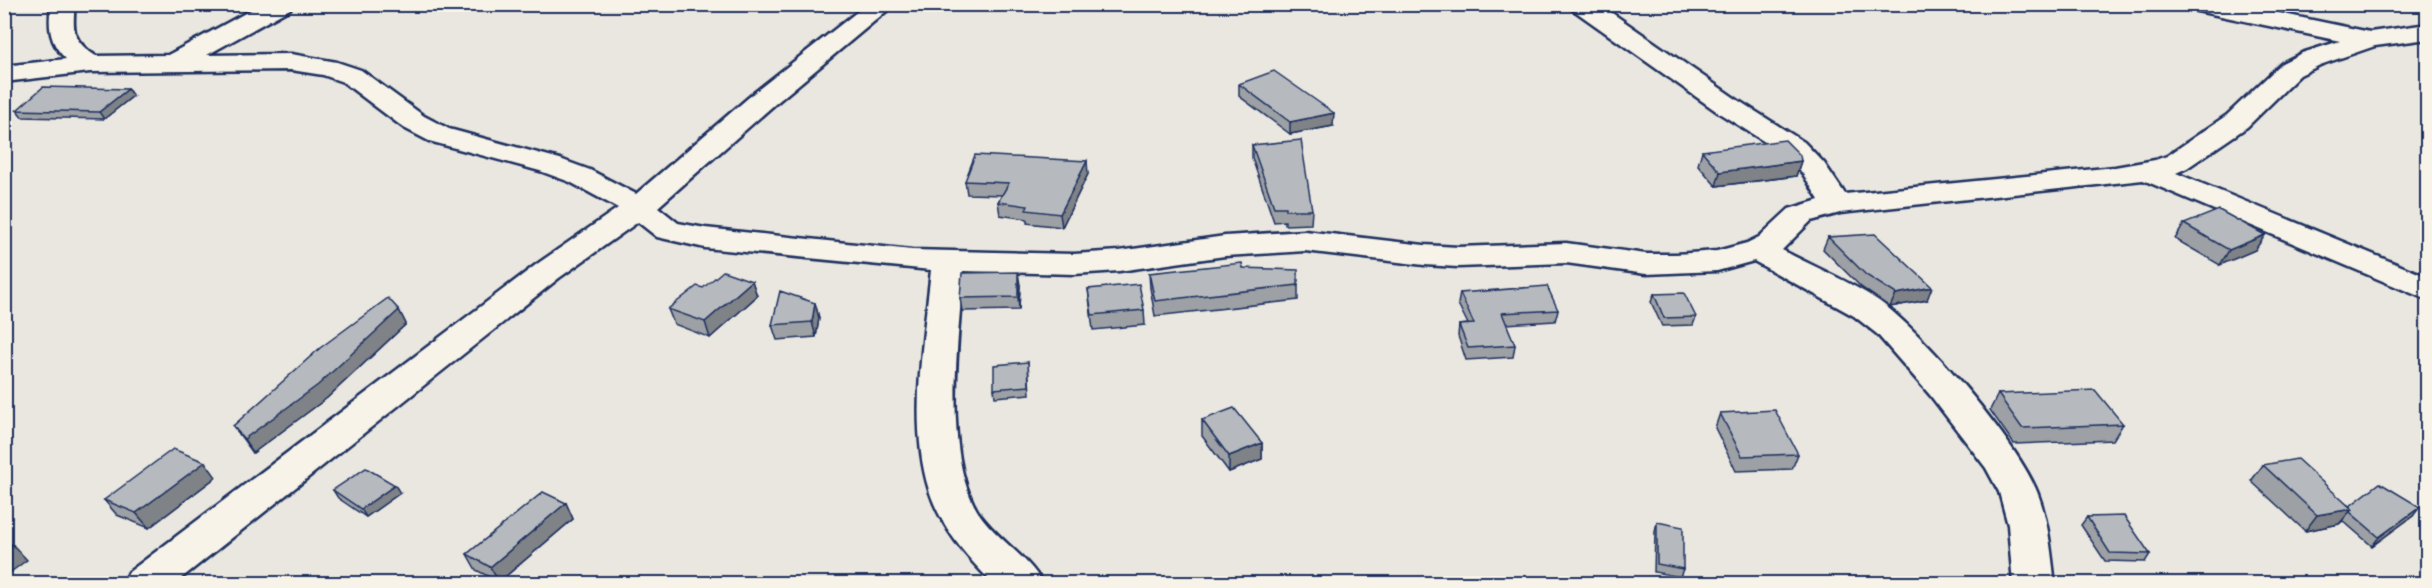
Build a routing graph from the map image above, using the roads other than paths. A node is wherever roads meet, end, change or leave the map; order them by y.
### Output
1 (63, 4) edge
2 (281, 4) edge
3 (883, 4) edge
4 (1581, 4) edge
5 (2197, 4) edge
6 (2427, 31) edge
7 (2371, 39) junction
8 (90, 64) junction
9 (171, 64) junction
10 (4, 74) edge
11 (2147, 171) junction
12 (1837, 204) junction
13 (639, 207) junction
14 (1758, 250) junction
15 (948, 262) junction
16 (2427, 290) edge
17 (144, 584) edge
18 (1022, 584) edge
19 (2034, 584) edge

1 - 8 street
2 - 9 street
3 - 13 street
4 - 12 street
5 - 7 street
6 - 7 street
7 - 11 street
8 - 9 street
8 - 10 street
9 - 13 street
11 - 12 street
11 - 16 street
12 - 14 street
13 - 15 street
13 - 17 street
14 - 15 street
14 - 19 street
15 - 18 street

